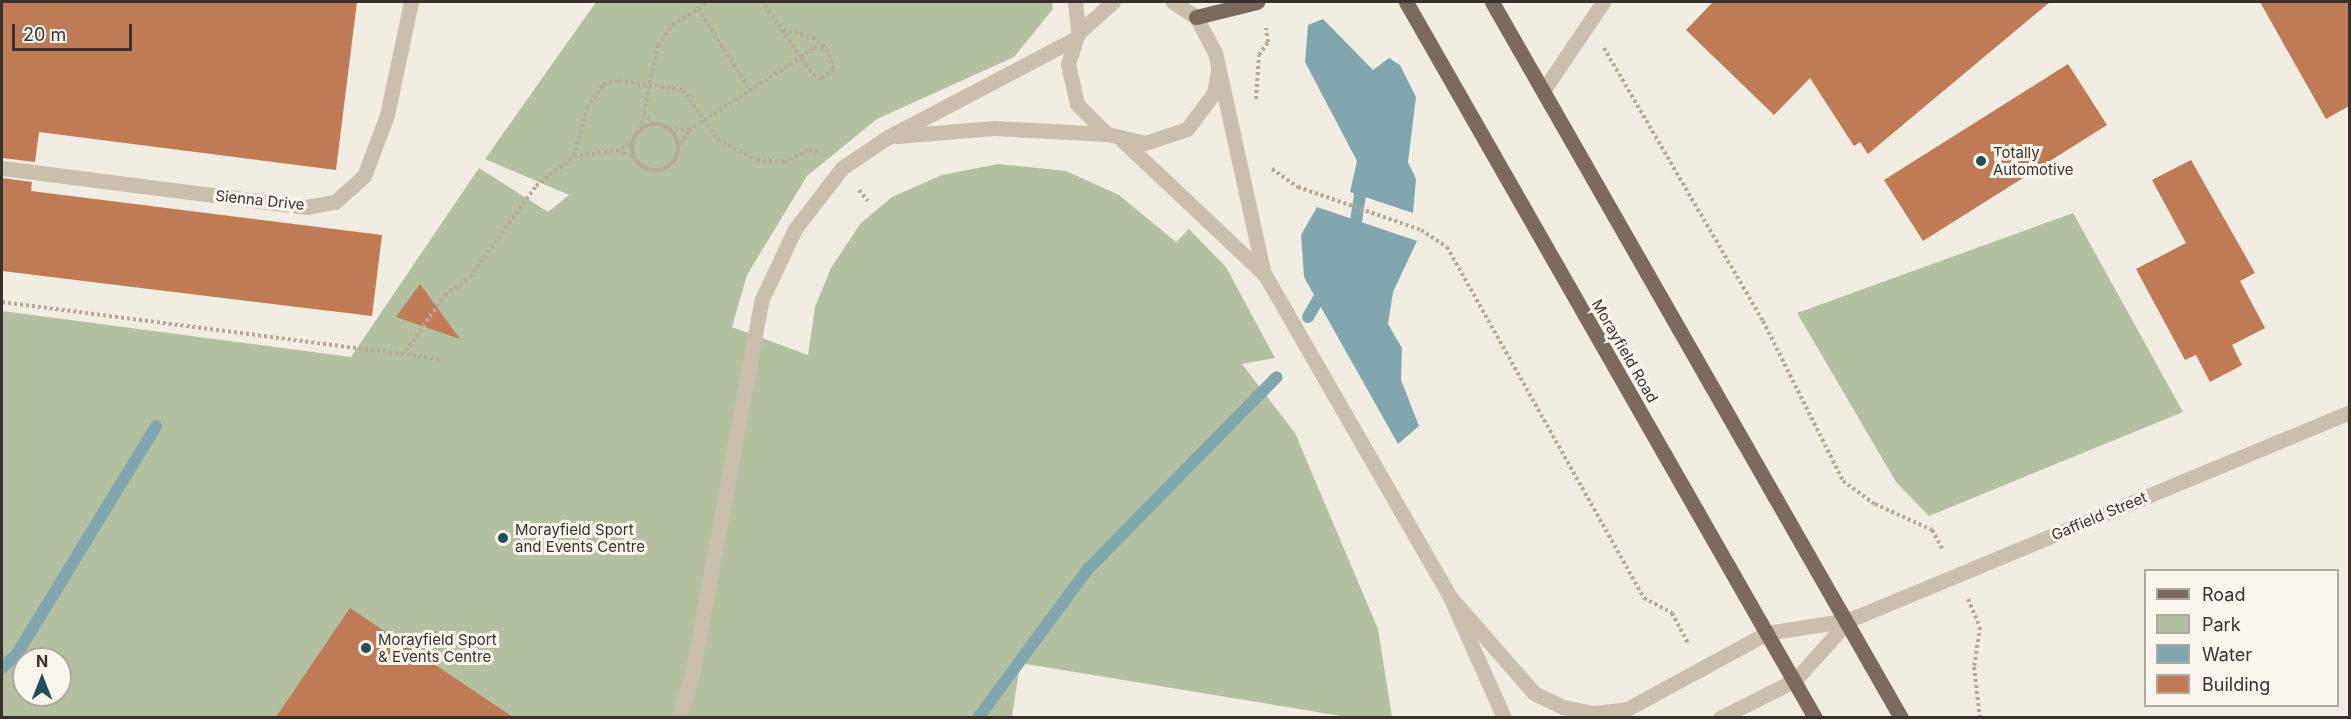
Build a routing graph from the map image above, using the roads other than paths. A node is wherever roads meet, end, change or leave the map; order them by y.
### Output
1 (411, 2) edge
2 (1074, 2) edge
3 (1113, 2) edge
4 (1173, 2) edge
5 (1257, 2) edge
6 (1406, 2) edge
7 (1492, 2) edge
8 (1603, 2) edge
9 (1196, 17) junction
10 (1076, 36) junction
11 (1218, 71) junction
12 (1543, 91) junction
13 (1107, 134) junction
14 (888, 137) junction
15 (1123, 141) junction
16 (2, 168) edge
17 (1265, 276) junction
18 (2349, 412) edge
19 (1450, 597) junction
20 (1849, 620) junction
21 (1767, 633) junction
22 (1795, 680) junction
23 (678, 717) edge
24 (1504, 717) edge
25 (1719, 717) edge
26 (1815, 717) edge
27 (1901, 717) edge

1 - 16 street, Sienna Drive
2 - 10 street
3 - 10 street
4 - 9 street
5 - 9 main road
6 - 21 main road, Morayfield Road
7 - 12 main road
8 - 12 street
9 - 11 street
10 - 13 street
10 - 14 street
11 - 15 street
11 - 17 street
12 - 20 main road
13 - 14 street
13 - 15 street
14 - 23 street
15 - 17 street
17 - 19 street
18 - 20 street, Gaffield Street
19 - 21 street
19 - 24 street
20 - 21 street
20 - 22 street
20 - 27 main road
21 - 22 main road, Morayfield Road
22 - 25 street
22 - 26 main road, Morayfield Road

